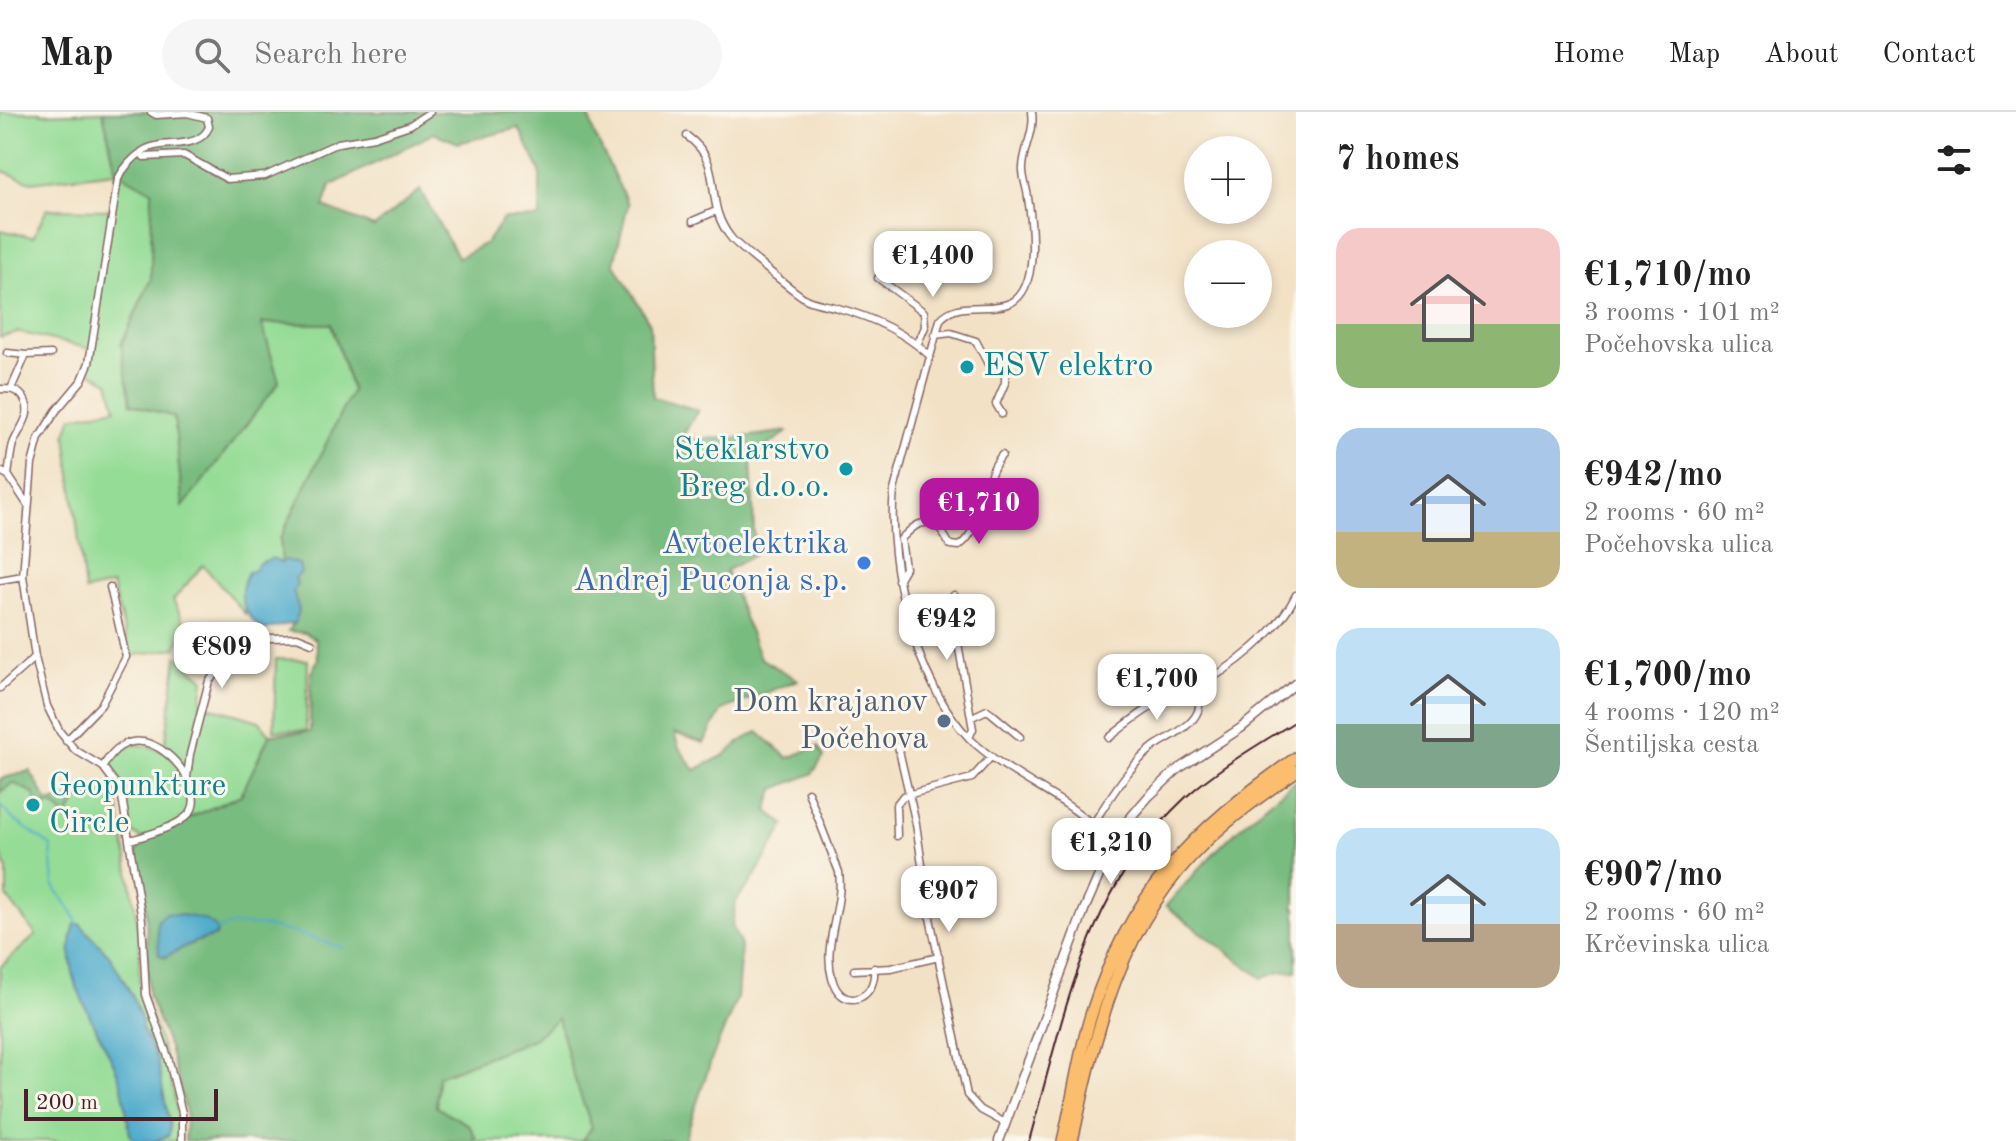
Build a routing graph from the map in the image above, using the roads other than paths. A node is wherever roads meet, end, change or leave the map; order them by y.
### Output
1 (151, 112) edge
2 (430, 112) edge
3 (1032, 112) edge
4 (207, 115) edge
5 (687, 136) dead end
6 (142, 154) junction
7 (716, 211) junction
8 (693, 221) dead end
9 (878, 278) dead end
10 (935, 335) junction
11 (922, 350) junction
12 (7, 353) dead end
13 (51, 354) dead end
14 (26, 355) junction
15 (0, 389) edge
16 (11, 389) junction
17 (1002, 414) dead end
18 (1002, 455) dead end
19 (0, 471) edge
20 (8, 475) junction
21 (27, 504) junction
22 (23, 576) junction
23 (0, 580) edge
24 (898, 580) junction
25 (110, 587) dead end
26 (954, 595) dead end
27 (1296, 595) edge
28 (312, 643) dead end
29 (35, 657) junction
30 (1296, 683) edge
31 (1194, 687) junction
32 (0, 688) edge
33 (972, 717) junction
34 (1020, 737) dead end
35 (969, 738) junction
36 (1109, 738) dead end
37 (66, 741) junction
38 (898, 746) dead end
39 (991, 757) junction
40 (1296, 758) edge
41 (103, 767) junction
42 (1296, 771) edge
43 (187, 777) junction
44 (808, 792) dead end
45 (908, 792) junction
46 (1093, 824) junction
47 (897, 836) dead end
48 (130, 840) junction
49 (1116, 840) junction
50 (939, 957) junction
51 (874, 968) junction
52 (854, 970) dead end
53 (1005, 1123) junction
54 (182, 1141) edge
55 (999, 1141) edge
56 (1063, 1141) edge
57 (1072, 1141) edge

1 - 4 street
2 - 6 street
3 - 10 street
4 - 6 street
5 - 7 street
6 - 21 street
7 - 8 street
7 - 11 street
9 - 11 street
10 - 11 street
10 - 17 street
11 - 24 street
12 - 14 street
13 - 14 street
14 - 16 street
15 - 16 street
16 - 20 street
18 - 24 street
19 - 20 street
20 - 21 street
21 - 22 street
22 - 23 street
22 - 29 street
24 - 35 street
25 - 37 street
26 - 33 street
27 - 31 street
28 - 43 street
29 - 32 street
29 - 37 street
30 - 49 street
31 - 36 street
31 - 46 street
33 - 34 street
33 - 35 street
35 - 39 street
37 - 41 street
38 - 45 street
39 - 45 street
39 - 46 street
40 - 56 highway
41 - 43 street
41 - 48 street
42 - 57 highway
43 - 48 street
44 - 51 street
45 - 47 street
45 - 50 street
46 - 49 street
48 - 54 street
49 - 53 street
50 - 51 street
50 - 53 street
51 - 52 street
53 - 55 street

